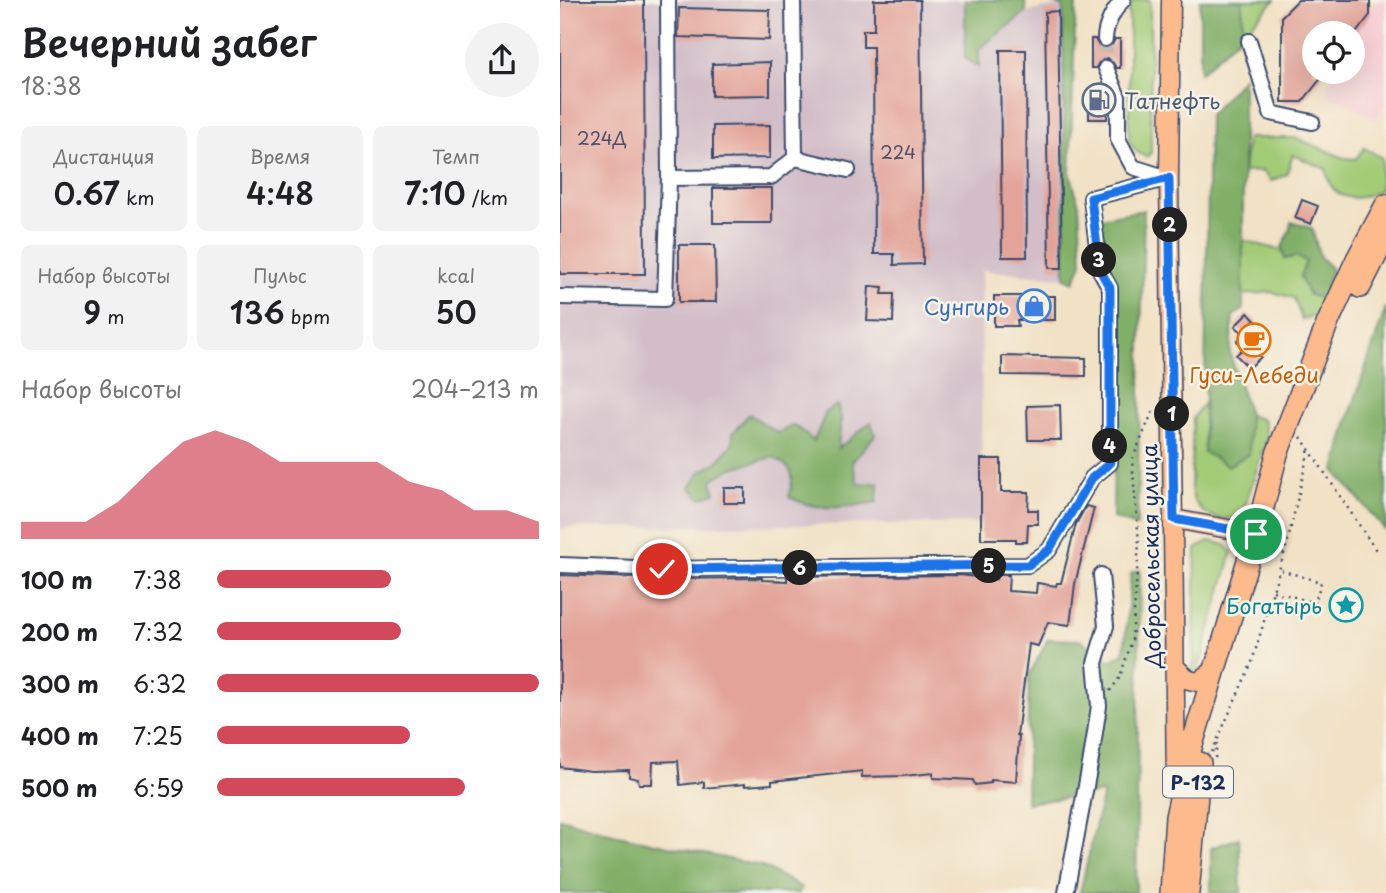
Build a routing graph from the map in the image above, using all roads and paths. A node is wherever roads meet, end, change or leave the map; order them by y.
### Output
1 (668, 0) edge
2 (793, 0) edge
3 (1123, 0) edge
4 (1171, 0) edge
5 (1105, 39) tunnel mouth
6 (1249, 41) dead end
7 (1106, 68) tunnel mouth
8 (1312, 122) dead end
9 (795, 158) junction
10 (848, 170) dead end
11 (669, 178) junction
12 (1169, 178) junction
13 (1386, 205) edge
14 (1386, 236) edge
15 (560, 297) edge
16 (1153, 411) dead end
17 (1303, 440) junction
18 (1174, 519) junction
19 (1256, 534) junction
20 (1377, 552) dead end
21 (560, 565) edge
22 (1279, 570) junction
23 (1101, 575) dead end
24 (1273, 591) junction
25 (1174, 666) junction
26 (1213, 671) junction
27 (1099, 706) junction
28 (1198, 783) junction
29 (1176, 817) junction
30 (1066, 893) edge
31 (1171, 893) edge
32 (1188, 893) edge

1 - 11 lane
2 - 9 lane
3 - 5 lane
4 - 12 main road, Добросельская улица
6 - 8 lane
7 - 12 lane
9 - 10 lane
9 - 11 lane
11 - 15 lane
12 - 18 main road, Добросельская улица
12 - 21 lane
13 - 19 highway, Р-132
14 - 17 highway, Р-132
16 - 27 path
17 - 19 highway, Р-132
17 - 20 path
17 - 22 path
18 - 19 main road
18 - 25 main road, Добросельская улица
19 - 26 highway, Р-132
22 - 24 path
22 - 24 path
23 - 27 lane
24 - 28 path
25 - 26 main road
25 - 29 main road, Добросельская улица
26 - 28 highway, Р-132
26 - 29 highway, Р-132
27 - 30 lane
28 - 32 highway, Р-132
29 - 31 highway, Р-132

